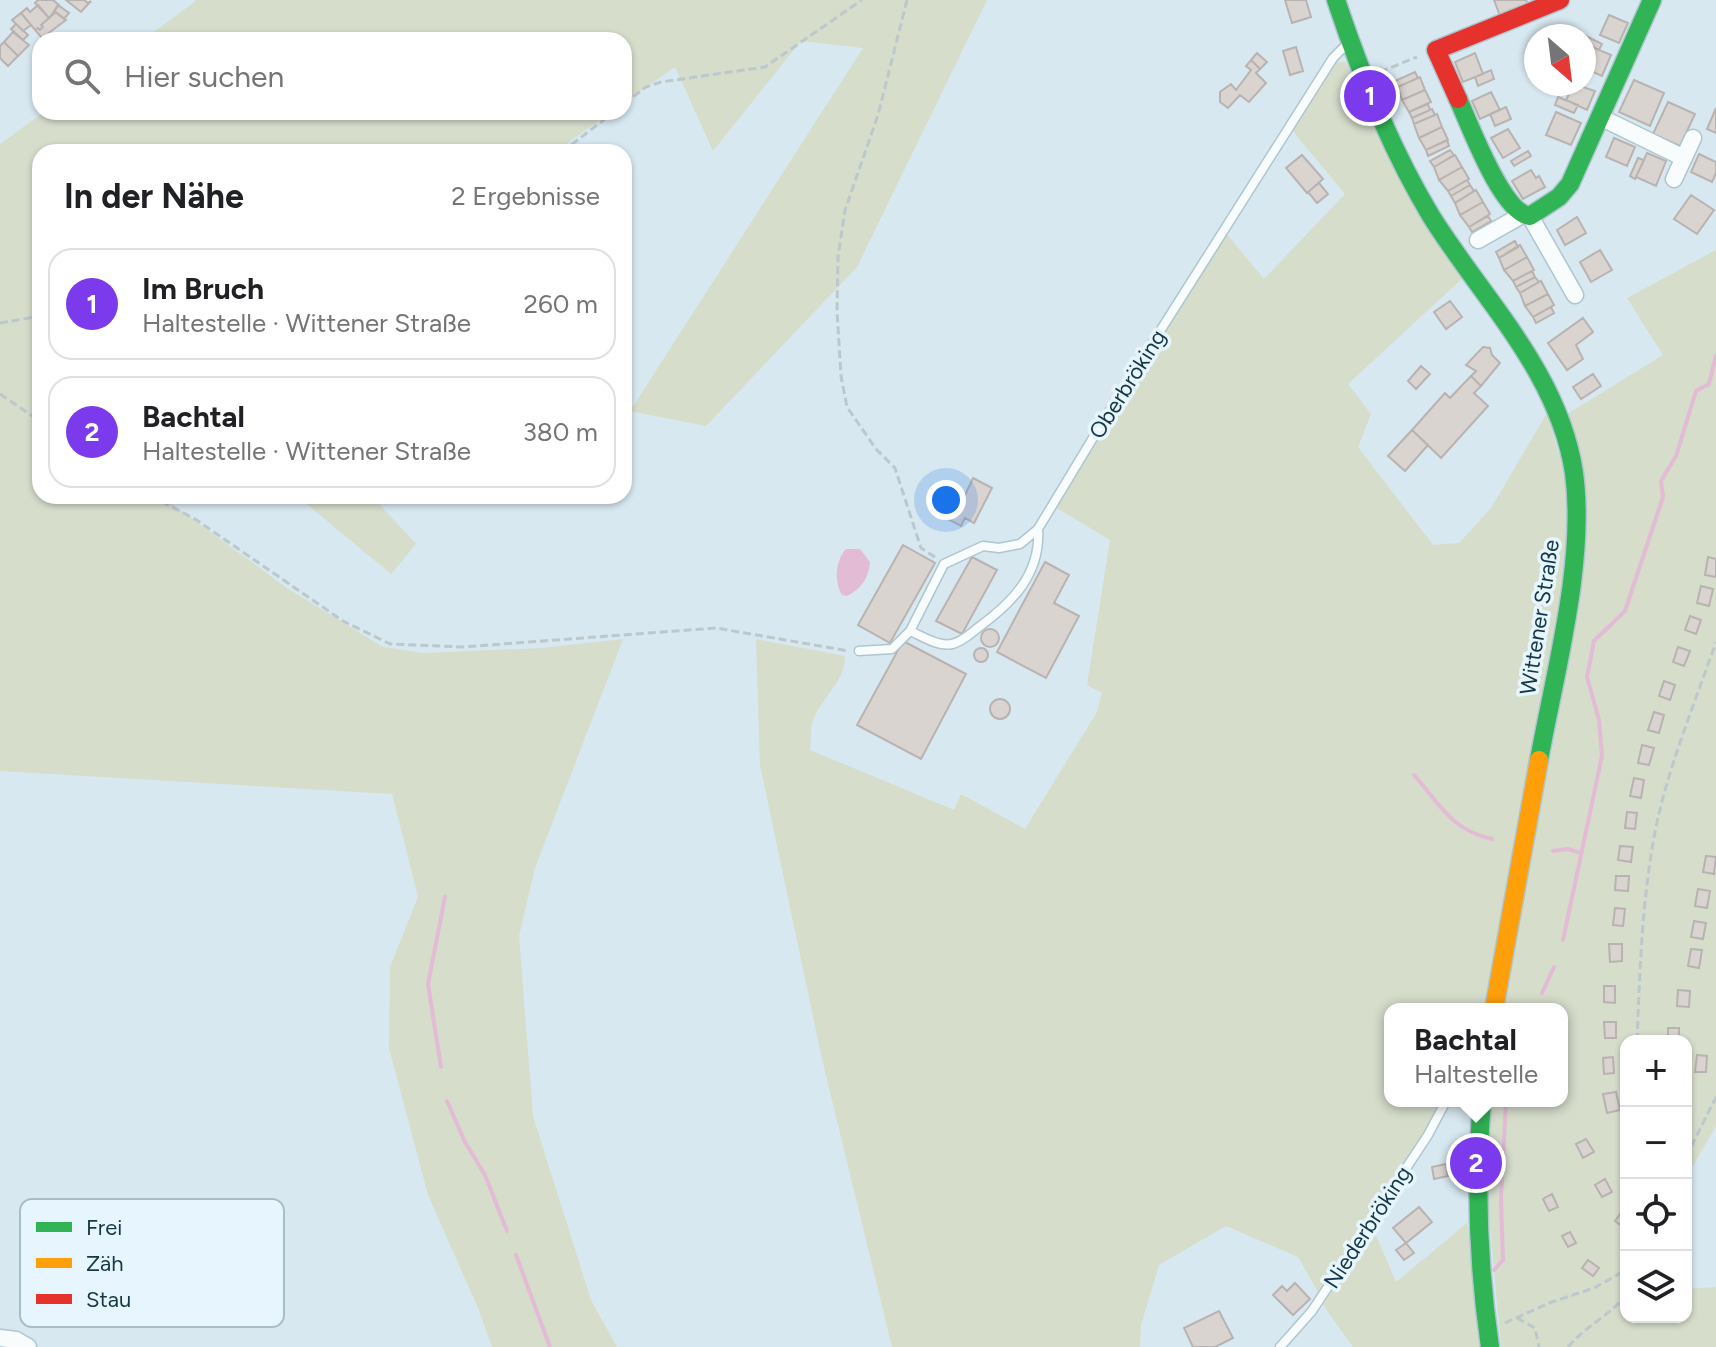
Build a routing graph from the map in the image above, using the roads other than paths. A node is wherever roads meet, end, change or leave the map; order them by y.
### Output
1 (1336, 0) edge
2 (1560, 0) edge
3 (1652, 0) edge
4 (1349, 42) junction
5 (1600, 117) junction
6 (1693, 138) dead end
7 (1684, 158) junction
8 (1674, 179) dead end
9 (1526, 216) junction
10 (1478, 240) dead end
11 (1575, 295) dead end
12 (1038, 529) junction
13 (910, 631) junction
14 (859, 651) road end
15 (1495, 1003) edge
16 (1443, 1107) edge
17 (1482, 1107) edge
18 (0, 1338) edge
19 (1489, 1338) edge
20 (28, 1347) edge
21 (1280, 1347) edge

1 - 4 main road, Wittener Straße
2 - 9 main road
3 - 5 main road
4 - 12 lane, Oberbröking
4 - 15 main road, Wittener Straße
5 - 7 street
5 - 9 main road
6 - 7 street
7 - 8 street
9 - 10 street
9 - 11 street
12 - 13 lane
12 - 13 lane
13 - 14 lane
16 - 21 lane, Niederbröking
17 - 19 main road
18 - 20 street

